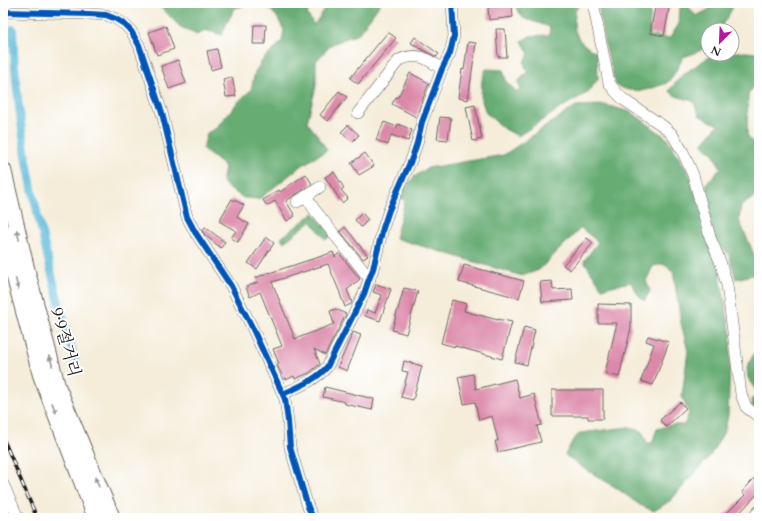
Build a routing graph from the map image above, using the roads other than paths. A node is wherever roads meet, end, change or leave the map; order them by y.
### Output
1 (452, 3) edge
2 (593, 3) edge
3 (10, 12) edge
4 (442, 69) junction
5 (358, 112) dead end
6 (3, 170) edge
7 (320, 187) dead end
8 (3, 233) edge
9 (7, 265) edge
10 (370, 279) junction
11 (283, 394) junction
12 (759, 417) edge
13 (3, 484) edge
14 (759, 512) edge
15 (18, 518) edge
16 (96, 518) edge
17 (112, 518) edge
18 (313, 518) edge
19 (753, 518) edge

1 - 4 street
2 - 12 street
3 - 11 street
4 - 5 street
4 - 10 street
17 -> 6 highway, 9·9절거리
7 - 10 street
8 - 9 highway, 9·9절거리
9 -> 16 highway, 9·9절거리
10 - 11 street
11 - 18 street
13 - 15 street
14 - 19 street

